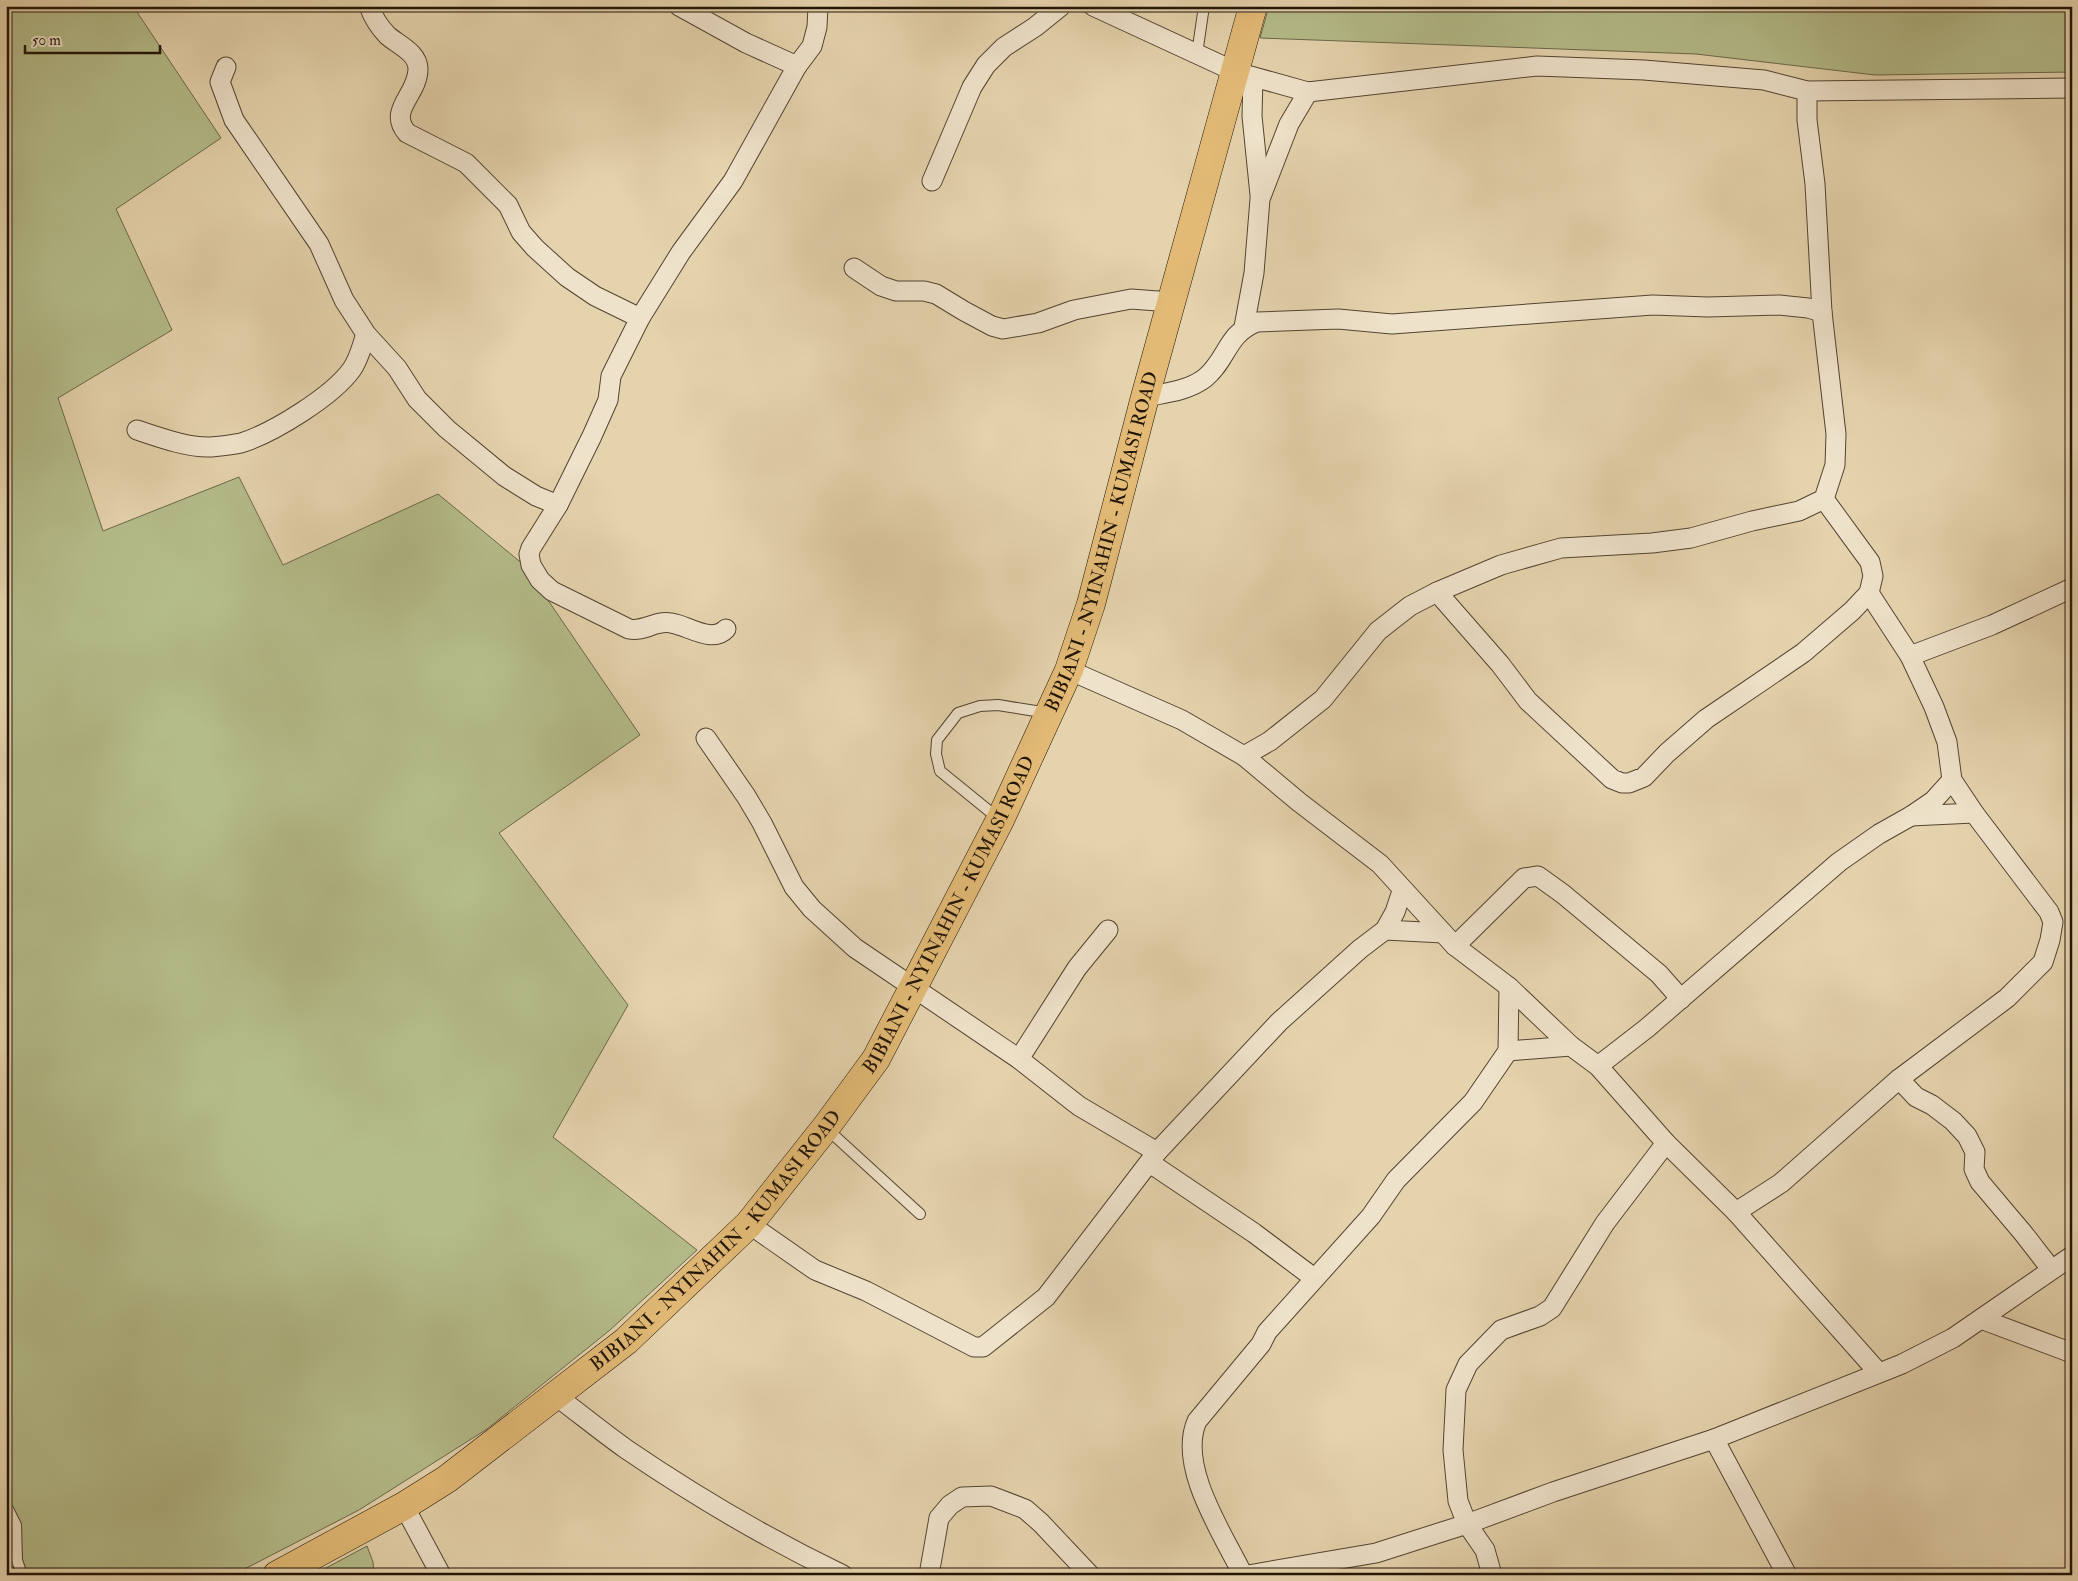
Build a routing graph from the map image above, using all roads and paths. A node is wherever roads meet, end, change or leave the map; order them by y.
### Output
1 (369, 6) edge
2 (679, 6) edge
3 (818, 6) edge
4 (1061, 6) edge
5 (1093, 6) edge
6 (1204, 6) edge
7 (1253, 6) edge
8 (1197, 54) junction
9 (797, 66) junction
10 (226, 67) dead end
11 (1244, 74) junction
12 (2072, 88) edge
13 (1807, 91) junction
14 (1308, 92) junction
15 (932, 181) dead end
16 (1260, 199) junction
17 (854, 268) dead end
18 (1171, 302) junction
19 (1822, 312) junction
20 (640, 318) junction
21 (1244, 327) junction
22 (366, 334) junction
23 (1145, 397) junction
24 (137, 430) dead end
25 (1824, 499) junction
26 (558, 505) junction
27 (2072, 588) edge
28 (1437, 592) junction
29 (1869, 593) junction
30 (726, 629) dead end
31 (1910, 656) junction
32 (1068, 670) junction
33 (1050, 713) junction
34 (706, 738) dead end
35 (1244, 756) junction
36 (1952, 780) junction
37 (1974, 813) junction
38 (1912, 816) junction
39 (1000, 820) junction
40 (1402, 891) junction
41 (1108, 930) dead end
42 (1385, 930) junction
43 (1449, 939) junction
44 (913, 988) junction
45 (1509, 988) junction
46 (1681, 999) junction
47 (1571, 1046) junction
48 (1508, 1051) junction
49 (1018, 1059) junction
50 (1598, 1066) junction
51 (1899, 1079) junction
52 (826, 1127) junction
53 (1666, 1144) junction
54 (1153, 1157) junction
55 (1736, 1212) junction
56 (920, 1214) dead end
57 (748, 1224) junction
58 (2072, 1256) edge
59 (2051, 1269) junction
60 (1314, 1278) junction
61 (1981, 1320) junction
62 (2072, 1353) edge
63 (1878, 1372) junction
64 (556, 1396) junction
65 (1714, 1438) junction
66 (6, 1505) edge
67 (404, 1506) junction
68 (1467, 1524) junction
69 (1279, 1572) edge
70 (22, 1575) edge
71 (277, 1575) edge
72 (441, 1575) edge
73 (844, 1575) edge
74 (929, 1575) edge
75 (1090, 1575) edge
76 (1243, 1575) edge
77 (1248, 1575) edge
78 (1492, 1575) edge
79 (1787, 1575) edge

1 - 20 street
2 - 9 street
3 - 9 street
4 - 15 street
5 - 8 street
6 - 8 lane
7 - 11 main road, BIBIANI - NYINAHIN - KUMASI ROAD
8 - 11 street
9 - 20 street
10 - 22 street
11 - 14 street
11 - 16 street
11 - 18 main road, BIBIANI - NYINAHIN - KUMASI ROAD
12 - 13 street
13 - 14 street
13 - 19 street
14 - 16 street
16 - 21 street
17 - 18 street
18 - 23 main road, BIBIANI - NYINAHIN - KUMASI ROAD
19 - 21 street
19 - 25 street
20 - 26 street
21 - 23 street
22 - 24 street
22 - 26 street
23 - 32 main road, BIBIANI - NYINAHIN - KUMASI ROAD
25 - 28 street
25 - 29 street
26 - 30 street
27 - 31 street
28 - 29 street
28 - 35 street
29 - 31 street
31 - 36 street
32 - 33 main road, BIBIANI - NYINAHIN - KUMASI ROAD
32 - 35 street
33 - 39 main road, BIBIANI - NYINAHIN - KUMASI ROAD
33 - 39 lane
34 - 44 street
35 - 40 street
36 - 37 street
36 - 38 street
37 - 38 street
37 - 51 street
38 - 46 street
39 - 44 main road, BIBIANI - NYINAHIN - KUMASI ROAD
40 - 42 street
40 - 43 street
41 - 49 street
42 - 43 street
42 - 54 street
43 - 45 street
43 - 46 street
44 - 49 street
44 - 52 main road, BIBIANI - NYINAHIN - KUMASI ROAD
45 - 47 street
45 - 48 street
46 - 50 street
47 - 48 street
47 - 50 street
48 - 60 street
49 - 54 street
50 - 53 street
51 - 55 street
51 - 59 street
52 - 56 lane
52 - 57 main road, BIBIANI - NYINAHIN - KUMASI ROAD
53 - 55 street
53 - 68 street
54 - 57 street
54 - 60 street
55 - 63 street
57 - 64 main road, BIBIANI - NYINAHIN - KUMASI ROAD
58 - 59 street
59 - 61 street
60 - 76 street
61 - 62 street
61 - 63 street
63 - 65 street
64 - 67 main road, BIBIANI - NYINAHIN - KUMASI ROAD
64 - 73 street
65 - 68 street
65 - 79 street
66 - 70 lane
67 - 71 main road, BIBIANI - NYINAHIN - KUMASI ROAD
67 - 72 street
68 - 69 street
68 - 78 street
69 - 77 street
74 - 75 street

